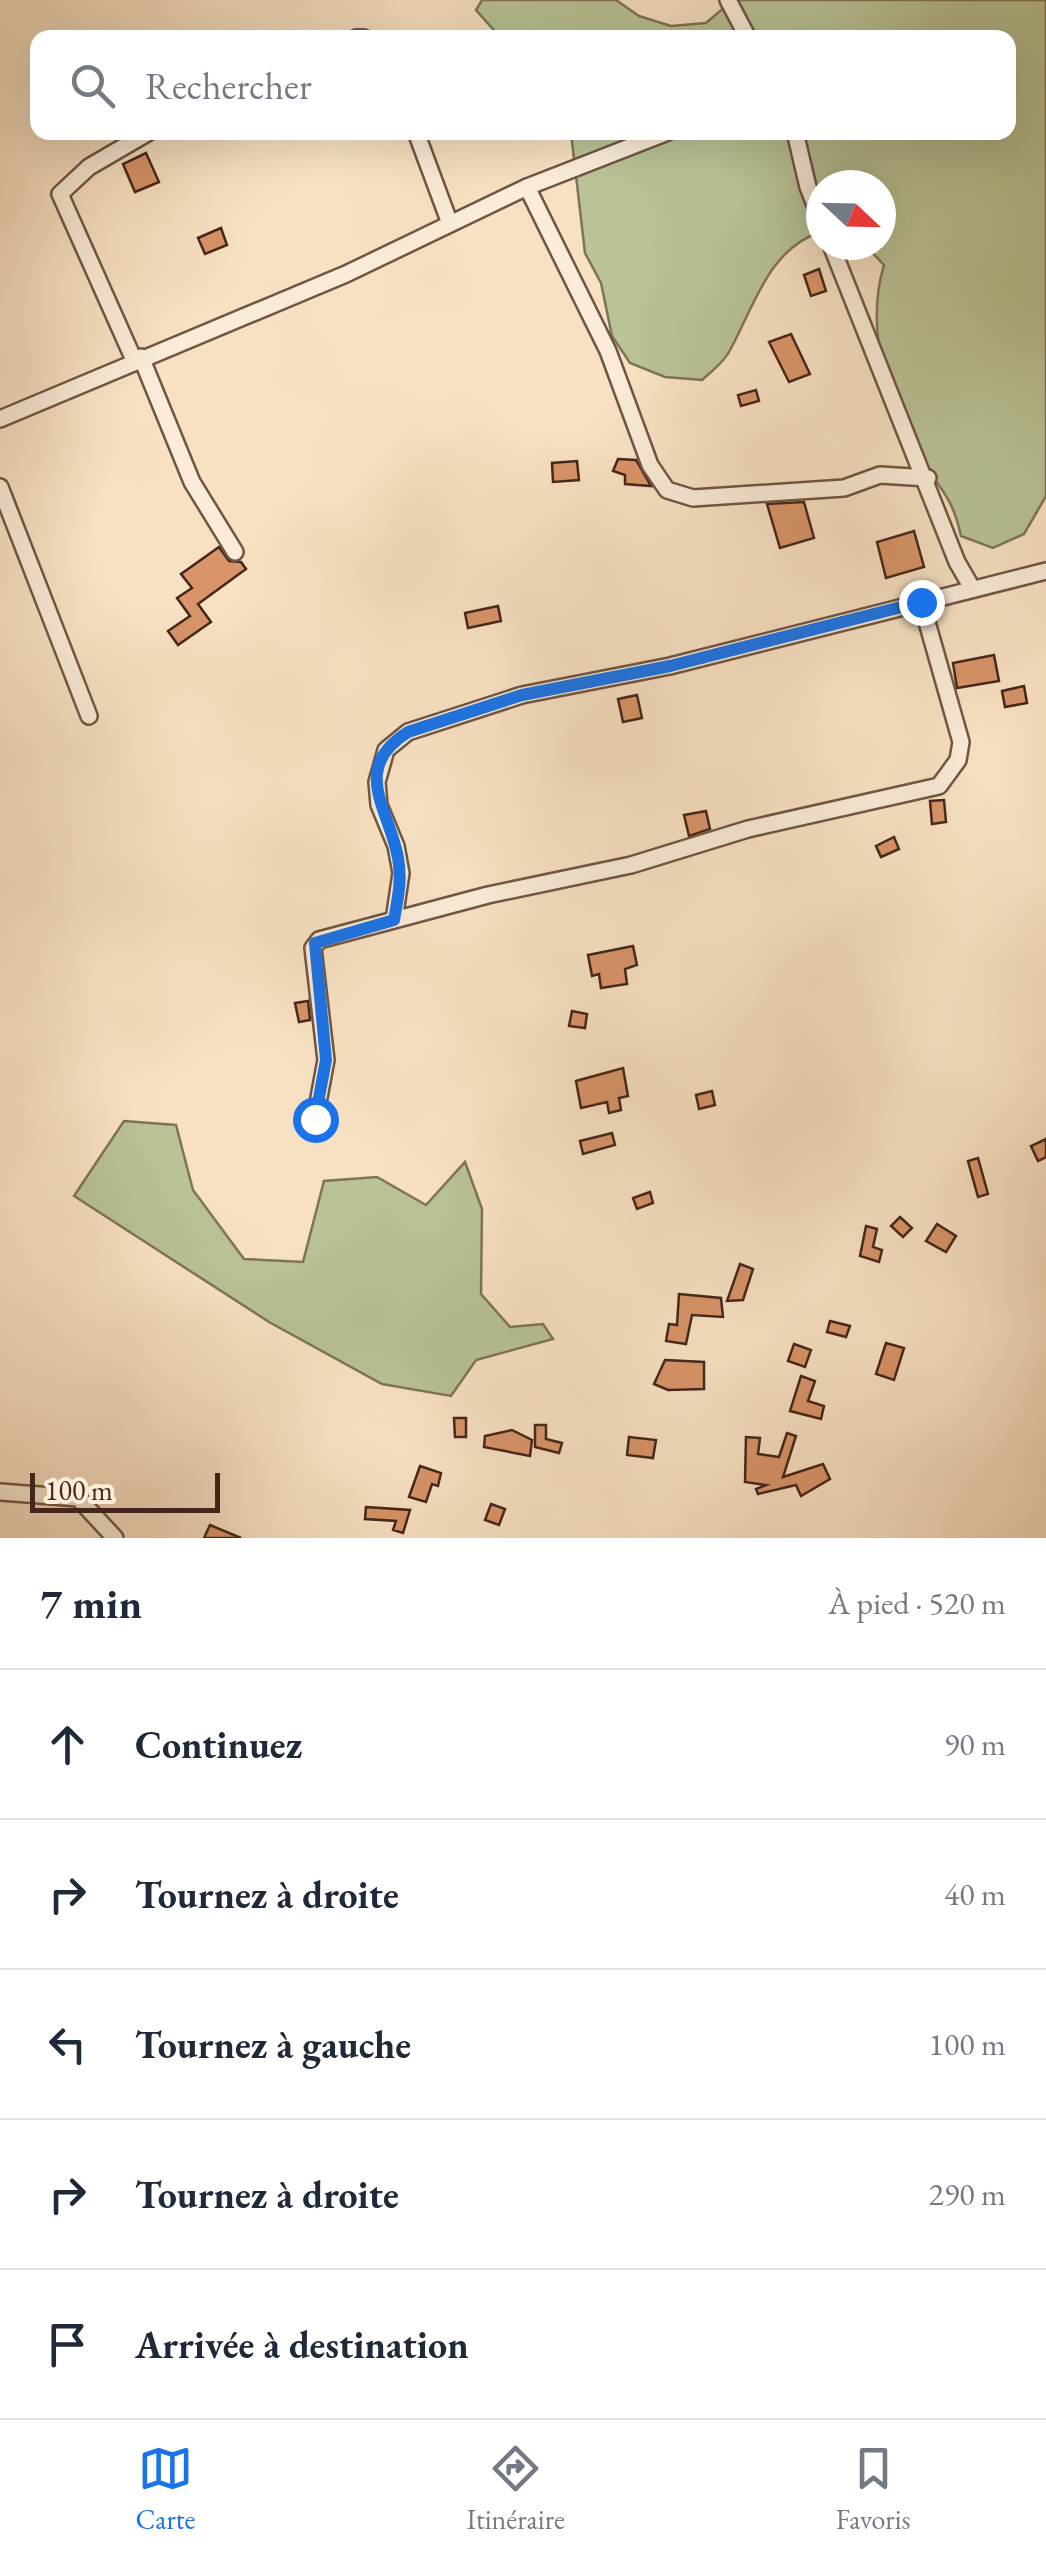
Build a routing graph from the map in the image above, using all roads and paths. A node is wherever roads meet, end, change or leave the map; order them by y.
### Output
1 (728, 0) edge
2 (744, 30) edge
3 (136, 140) edge
4 (419, 140) edge
5 (647, 140) edge
6 (797, 140) edge
7 (806, 179) edge
8 (526, 187) junction
9 (449, 220) junction
10 (837, 260) edge
11 (137, 358) junction
12 (0, 420) edge
13 (928, 478) junction
14 (0, 487) edge
15 (236, 552) dead end
16 (1046, 571) edge
17 (972, 588) junction
18 (921, 602) junction
19 (89, 716) dead end
20 (394, 920) junction
21 (315, 1119) dead end
22 (0, 1492) edge
23 (115, 1538) edge

1 - 2 street
3 - 11 street
4 - 9 street
5 - 8 street
6 - 7 street
8 - 9 street
8 - 13 street
9 - 11 street
10 - 13 street
11 - 12 street
11 - 15 street
13 - 17 street
14 - 19 street
16 - 17 street
17 - 18 street
18 - 20 street
18 - 20 street
20 - 21 street
22 - 23 street

